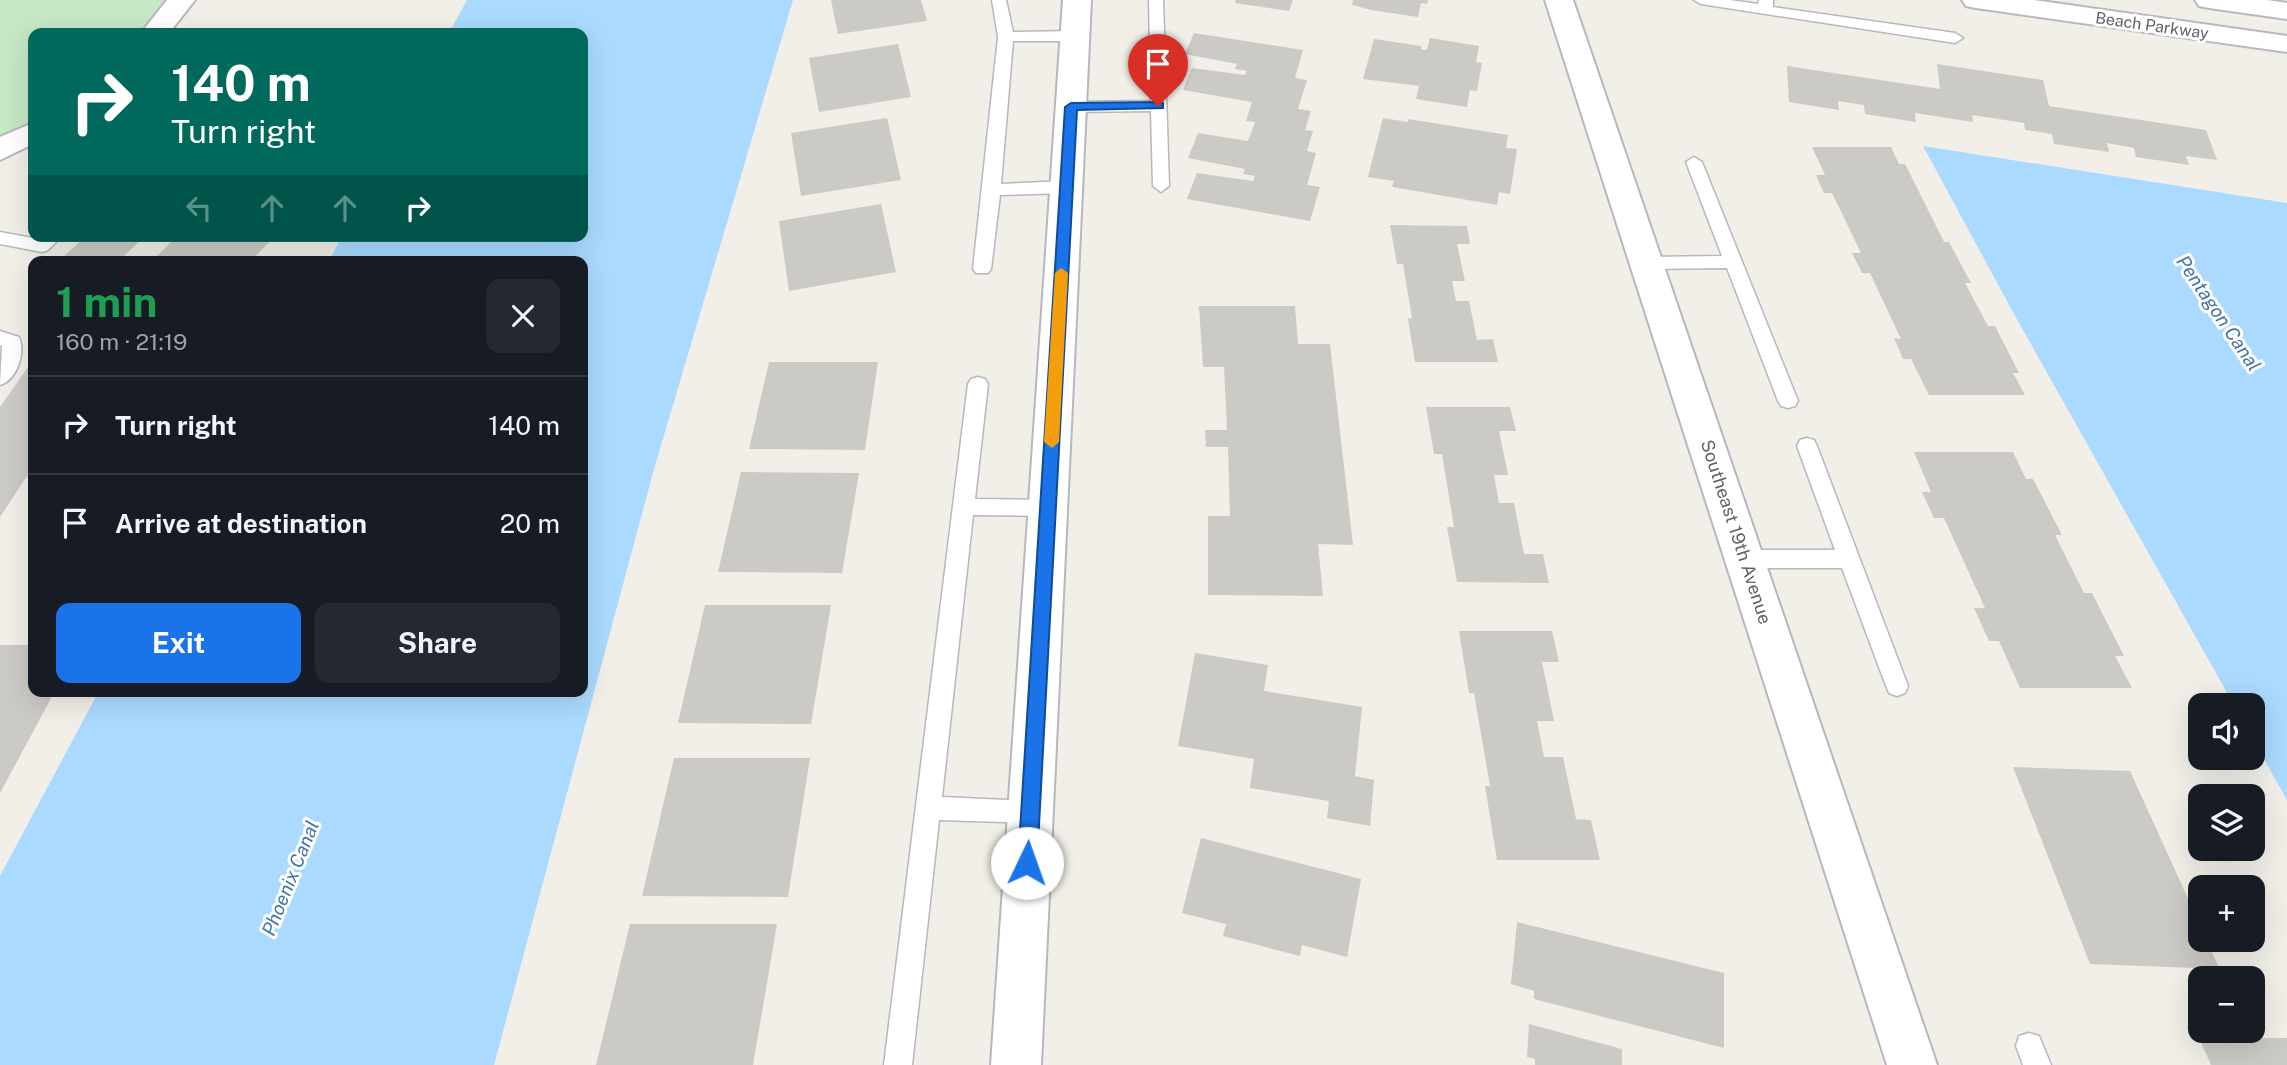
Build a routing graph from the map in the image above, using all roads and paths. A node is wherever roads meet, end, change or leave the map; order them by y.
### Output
1 (181, 0) edge
2 (999, 0) edge
3 (1156, 0) edge
4 (1559, 0) edge
5 (1701, 0) edge
6 (1976, 0) edge
7 (2209, 0) edge
8 (1765, 5) edge
9 (2287, 11) edge
10 (1076, 18) edge
11 (159, 28) edge
12 (1006, 37) junction
13 (1955, 38) dead end
14 (2287, 44) edge
15 (1158, 106) junction
16 (1071, 107) junction
17 (28, 135) edge
18 (0, 150) edge
19 (1694, 162) dead end
20 (1161, 186) dead end
21 (1066, 187) junction
22 (992, 190) junction
23 (0, 238) edge
24 (46, 242) edge
25 (1733, 262) junction
26 (1647, 263) junction
27 (982, 269) dead end
28 (0, 338) edge
29 (0, 378) edge
30 (978, 384) dead end
31 (1788, 401) dead end
32 (1807, 446) dead end
33 (964, 507) junction
34 (1048, 508) junction
35 (1745, 559) junction
36 (1849, 559) junction
37 (1897, 686) dead end
38 (928, 808) junction
39 (1030, 812) junction
40 (898, 1065) edge
41 (1016, 1065) edge
42 (1912, 1065) edge

1 - 11 street
2 - 12 lane
3 - 15 lane
4 - 26 street, Southeast 19th Avenue
5 - 8 lane
6 - 14 street, Beach Parkway
7 - 9 street, Beach Parkway
8 - 13 lane
10 - 12 lane
10 - 16 street
12 - 22 lane
15 - 16 lane
15 - 20 lane
16 - 21 street
17 - 18 street
19 - 25 lane
21 - 22 lane
21 - 34 street
22 - 27 lane
23 - 24 lane
25 - 26 lane
25 - 31 lane
26 - 35 street, Southeast 19th Avenue
28 - 29 lane
30 - 33 lane
32 - 36 lane
33 - 34 lane
33 - 38 lane
34 - 39 street
35 - 36 lane
35 - 42 street, Southeast 19th Avenue
36 - 37 lane
38 - 39 lane
38 - 40 lane
39 - 41 street

